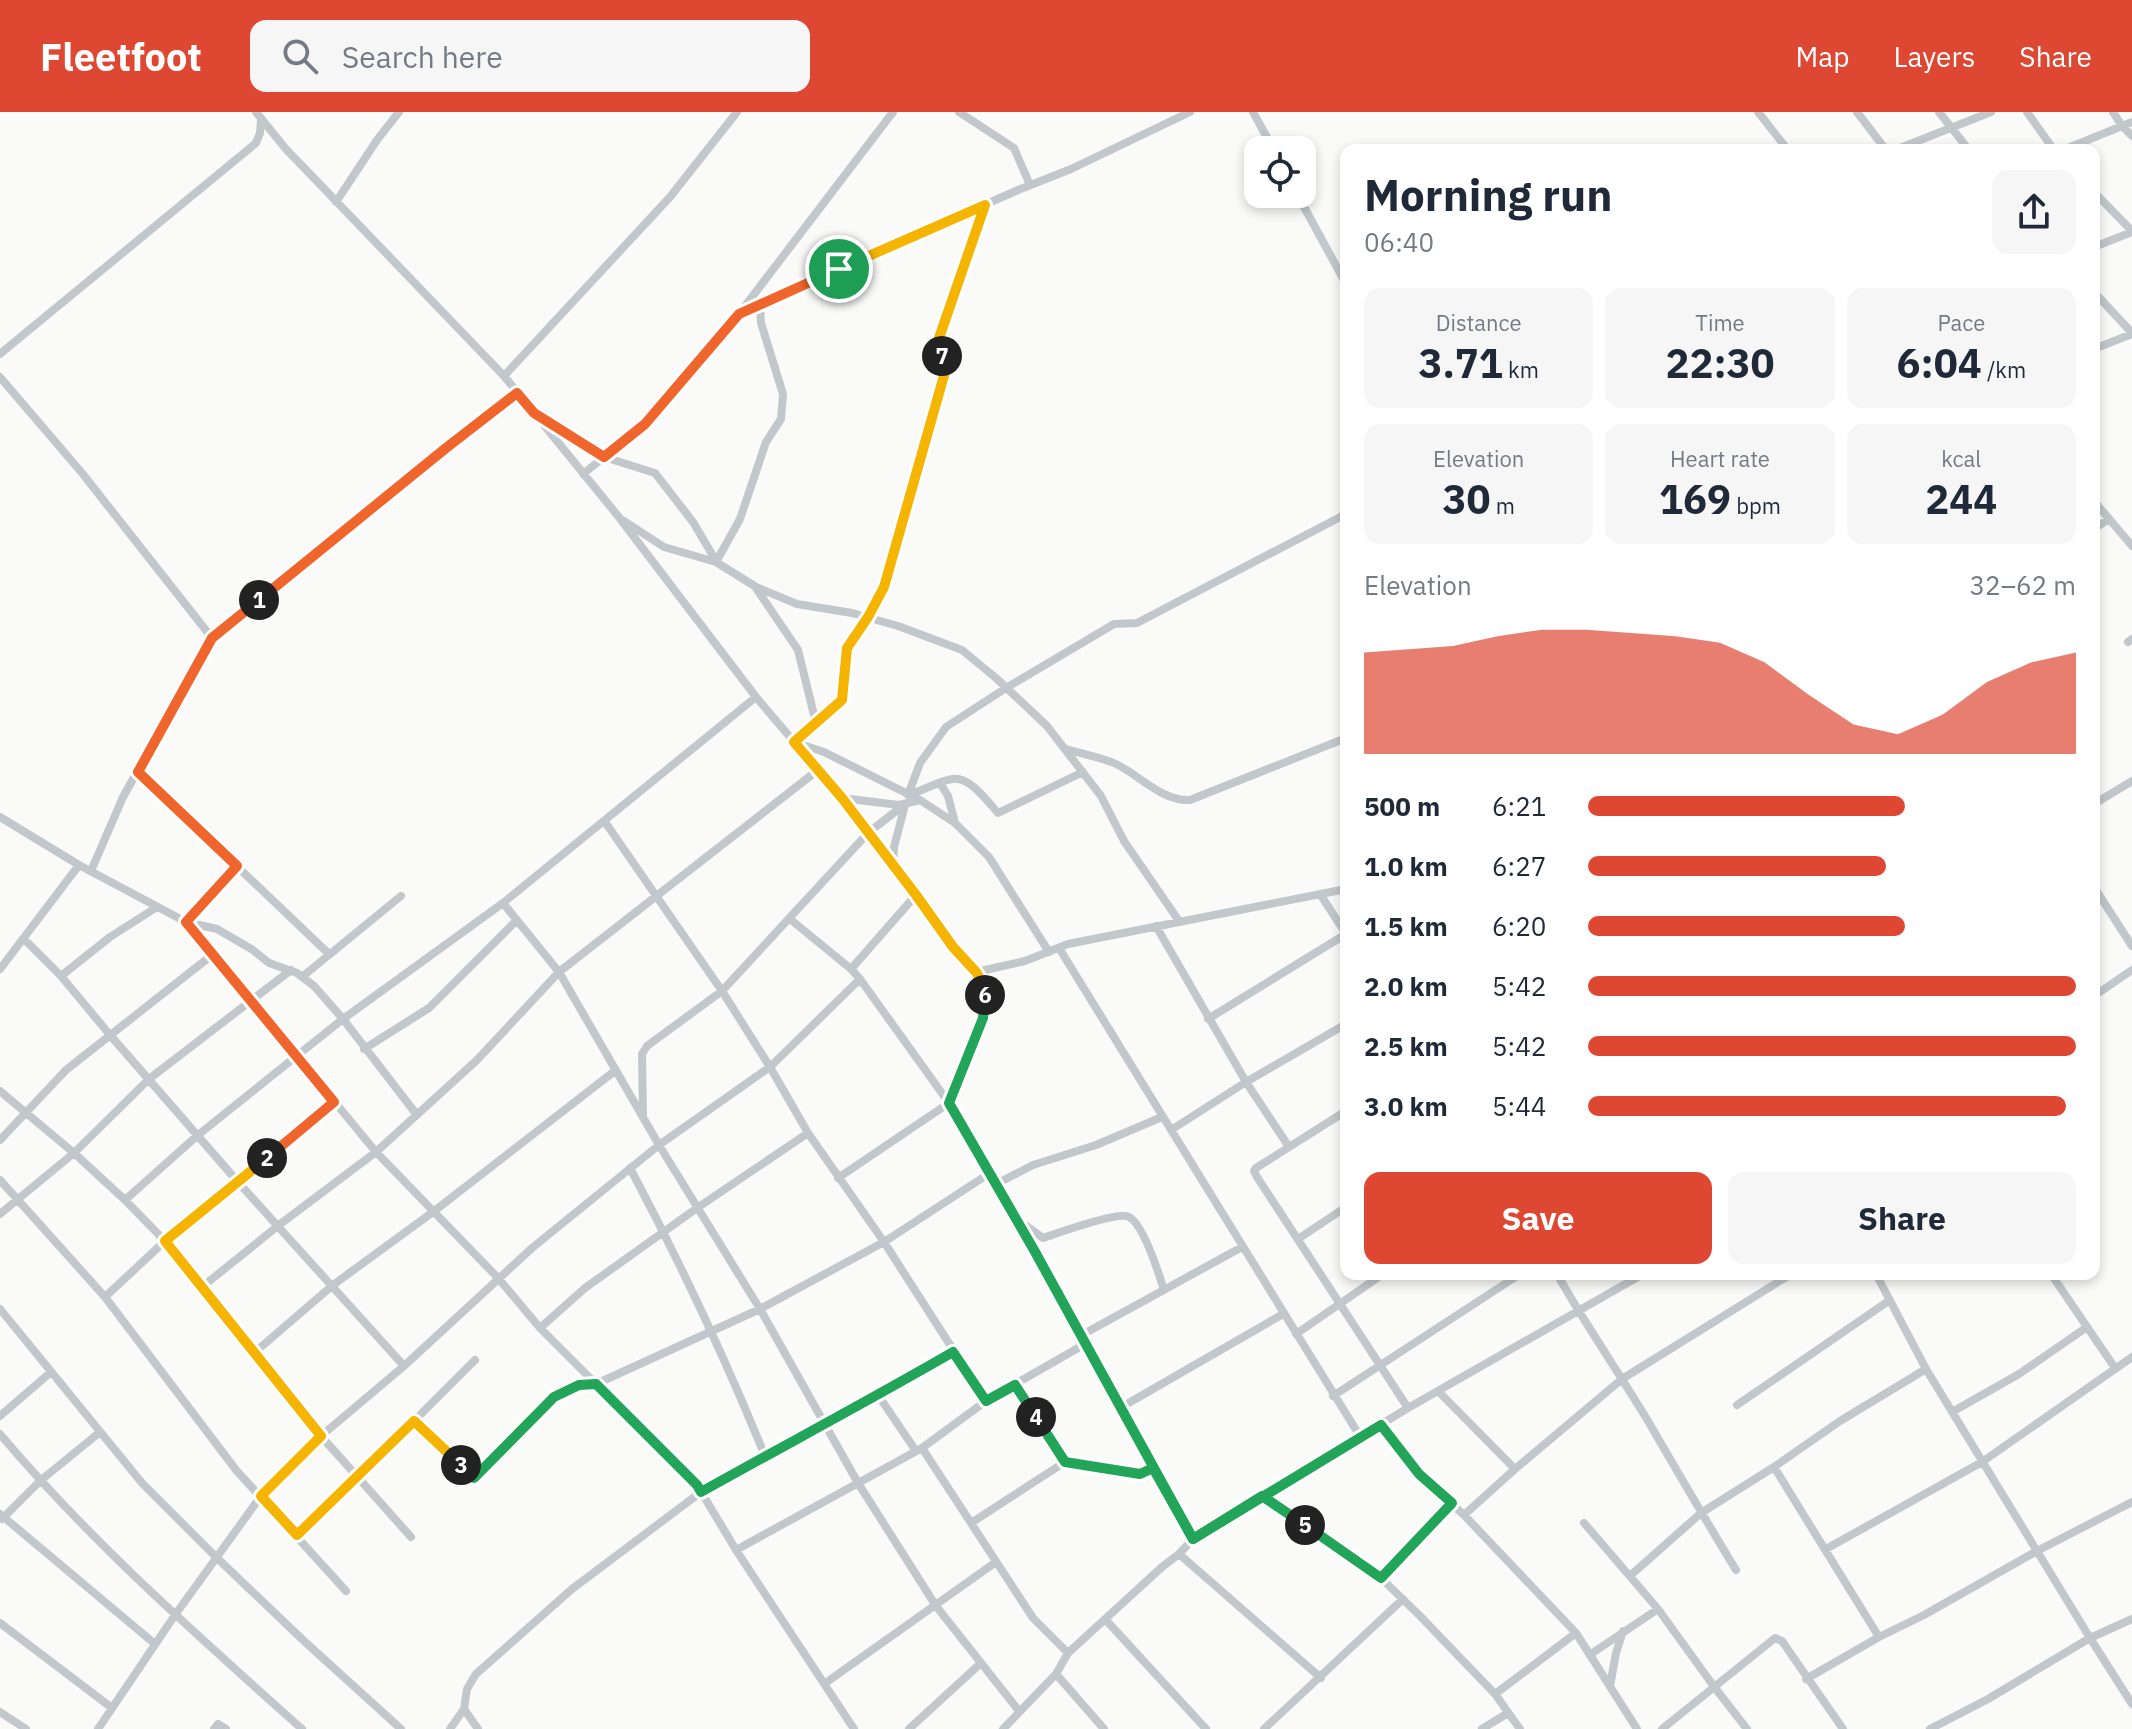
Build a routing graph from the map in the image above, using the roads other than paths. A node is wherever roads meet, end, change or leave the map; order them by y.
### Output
1 (399, 112) edge
2 (737, 112) edge
3 (893, 112) edge
4 (959, 112) edge
5 (1190, 112) edge
6 (1253, 112) edge
7 (1857, 112) edge
8 (1939, 112) edge
9 (1991, 112) edge
10 (2027, 112) edge
11 (2113, 112) edge
12 (1763, 113) edge
13 (259, 116) edge
14 (2132, 122) edge
15 (2122, 126) junction
16 (1951, 129) junction
17 (1266, 136) edge
18 (2132, 136) edge
19 (1784, 144) edge
20 (1881, 144) edge
21 (1911, 144) edge
22 (1964, 144) edge
23 (2050, 144) edge
24 (2078, 144) edge
25 (1030, 185) junction
26 (2100, 198) edge
27 (336, 202) junction
28 (985, 205) junction
29 (1305, 208) edge
30 (2132, 232) edge
31 (2100, 245) edge
32 (1340, 273) edge
33 (2100, 298) edge
34 (760, 304) junction
35 (739, 314) junction
36 (2132, 333) edge
37 (2100, 346) edge
38 (0, 354) edge
39 (504, 376) junction
40 (0, 377) edge
41 (517, 393) junction
42 (534, 413) junction
43 (604, 457) junction
44 (583, 474) junction
45 (2100, 508) edge
46 (618, 516) junction
47 (1340, 517) edge
48 (2109, 519) junction
49 (2100, 525) edge
50 (2132, 546) edge
51 (716, 562) junction
52 (756, 587) junction
53 (868, 617) junction
54 (212, 638) junction
55 (1006, 688) junction
56 (756, 697) junction
57 (816, 723) junction
58 (1340, 740) edge
59 (794, 742) junction
60 (1065, 749) junction
61 (818, 770) junction
62 (138, 772) junction
63 (1083, 772) junction
64 (940, 783) junction
65 (2131, 783) edge
66 (842, 798) junction
67 (906, 799) junction
68 (2100, 801) edge
69 (0, 817) edge
70 (605, 822) junction
71 (955, 823) junction
72 (868, 833) junction
73 (79, 865) junction
74 (237, 866) junction
75 (893, 866) junction
76 (91, 871) junction
77 (1340, 890) edge
78 (1320, 894) junction
79 (656, 895) junction
80 (916, 895) junction
81 (401, 896) dead end
82 (2100, 896) edge
83 (503, 903) junction
84 (2105, 904) junction
85 (157, 907) junction
86 (2100, 907) edge
87 (790, 919) junction
88 (517, 920) junction
89 (1179, 921) junction
90 (186, 922) junction
91 (1340, 925) edge
92 (1156, 926) junction
93 (1340, 938) edge
94 (24, 939) junction
95 (2132, 946) edge
96 (1054, 950) junction
97 (329, 954) junction
98 (212, 955) junction
99 (4, 958) edge
100 (0, 969) edge
101 (851, 969) junction
102 (291, 970) junction
103 (2132, 970) edge
104 (559, 972) junction
105 (976, 972) junction
106 (61, 976) junction
107 (302, 977) junction
108 (860, 979) junction
109 (722, 991) junction
110 (2100, 992) edge
111 (251, 1002) junction
112 (343, 1019) junction
113 (1208, 1019) junction
114 (1340, 1027) edge
115 (110, 1035) junction
116 (364, 1049) junction
117 (297, 1057) junction
118 (770, 1067) junction
119 (616, 1070) junction
120 (149, 1079) junction
121 (1246, 1082) junction
122 (0, 1091) edge
123 (334, 1102) junction
124 (949, 1103) junction
125 (25, 1112) junction
126 (417, 1115) junction
127 (1340, 1115) edge
128 (1162, 1117) junction
129 (643, 1118) junction
130 (1171, 1130) junction
131 (808, 1133) junction
132 (198, 1135) junction
133 (0, 1140) edge
134 (659, 1145) junction
135 (1289, 1147) junction
136 (376, 1152) junction
137 (74, 1153) junction
138 (630, 1168) junction
139 (990, 1173) junction
140 (838, 1178) junction
141 (0, 1180) edge
142 (238, 1182) junction
143 (996, 1184) junction
144 (18, 1199) junction
145 (125, 1200) junction
146 (697, 1208) junction
147 (1340, 1211) edge
148 (433, 1212) junction
149 (0, 1214) edge
150 (1016, 1219) junction
151 (279, 1225) junction
152 (664, 1231) junction
153 (1298, 1239) junction
154 (165, 1241) junction
155 (884, 1242) junction
156 (1242, 1247) junction
157 (499, 1279) junction
158 (1374, 1280) edge
159 (1511, 1280) edge
160 (1560, 1280) edge
161 (1633, 1280) edge
162 (1781, 1280) edge
163 (1879, 1280) edge
164 (2055, 1280) edge
165 (333, 1285) junction
166 (202, 1287) junction
167 (1164, 1290) junction
168 (105, 1297) junction
169 (1890, 1300) junction
170 (1340, 1303) junction
171 (0, 1309) edge
172 (760, 1309) junction
173 (1578, 1312) junction
174 (1283, 1314) junction
175 (4, 1320) edge
176 (2087, 1327) junction
177 (540, 1328) junction
178 (710, 1332) junction
179 (1296, 1334) junction
180 (1082, 1340) junction
181 (953, 1352) junction
182 (254, 1353) junction
183 (2132, 1357) edge
184 (475, 1360) dead end
185 (404, 1366) junction
186 (1380, 1366) junction
187 (2115, 1368) junction
188 (1926, 1369) junction
189 (51, 1372) junction
190 (1622, 1379) junction
191 (596, 1384) junction
192 (1015, 1385) junction
193 (1438, 1391) junction
194 (878, 1395) junction
195 (1333, 1396) junction
196 (986, 1401) junction
197 (1737, 1405) dead end
198 (1120, 1408) junction
199 (1408, 1408) junction
200 (1952, 1412) junction
201 (0, 1416) edge
202 (414, 1421) junction
203 (825, 1422) junction
204 (1381, 1425) junction
205 (100, 1432) junction
206 (0, 1434) edge
207 (321, 1436) junction
208 (1361, 1438) junction
209 (919, 1449) junction
210 (765, 1456) junction
211 (1065, 1462) junction
212 (1982, 1462) junction
213 (1774, 1467) junction
214 (1153, 1468) junction
215 (1515, 1469) junction
216 (357, 1477) junction
217 (40, 1481) junction
218 (858, 1483) junction
219 (701, 1492) junction
220 (261, 1496) junction
221 (1262, 1496) junction
222 (2132, 1502) edge
223 (1452, 1503) junction
224 (1701, 1513) junction
225 (1464, 1515) junction
226 (1, 1517) edge
227 (971, 1523) junction
228 (1584, 1523) dead end
229 (297, 1535) junction
230 (411, 1537) dead end
231 (1193, 1539) junction
232 (1826, 1549) junction
233 (736, 1550) junction
234 (2037, 1551) junction
235 (1179, 1554) junction
236 (216, 1557) junction
237 (996, 1562) junction
238 (1736, 1570) dead end
239 (1631, 1575) junction
240 (1381, 1578) junction
241 (346, 1591) dead end
242 (1403, 1599) junction
243 (936, 1606) junction
244 (1658, 1609) junction
245 (175, 1615) junction
246 (1105, 1619) junction
247 (2132, 1619) edge
248 (1, 1625) edge
249 (1623, 1631) junction
250 (1576, 1633) junction
251 (1879, 1637) junction
252 (2090, 1638) junction
253 (155, 1644) junction
254 (1068, 1653) junction
255 (1591, 1654) junction
256 (981, 1663) junction
257 (1056, 1674) junction
258 (1321, 1678) junction
259 (1806, 1679) junction
260 (824, 1684) junction
261 (1609, 1687) junction
262 (1715, 1688) junction
263 (1495, 1694) junction
264 (2132, 1703) edge
265 (112, 1708) junction
266 (464, 1709) junction
267 (1019, 1711) junction
268 (0, 1712) edge
269 (1508, 1713) junction
270 (26, 1729) edge
271 (98, 1729) edge
272 (214, 1729) edge
273 (226, 1729) edge
274 (302, 1729) edge
275 (401, 1729) edge
276 (450, 1729) edge
277 (478, 1729) edge
278 (854, 1729) edge
279 (909, 1729) edge
280 (1003, 1729) edge
281 (1104, 1729) edge
282 (1206, 1729) edge
283 (1264, 1729) edge
284 (1482, 1729) edge
285 (1520, 1729) edge
286 (1637, 1729) edge
287 (1662, 1729) edge
288 (1747, 1729) edge
289 (1843, 1729) edge
290 (1930, 1729) edge

1 - 27 street
2 - 39 street
3 - 35 street
4 - 25 street
5 - 25 street
6 - 17 street
7 - 20 street
8 - 16 street
9 - 16 street
10 - 23 street
11 - 15 street
12 - 19 street
13 - 27 street
13 - 38 street
14 - 15 street
15 - 18 street
15 - 24 street
16 - 21 street
16 - 22 street
25 - 28 street
26 - 30 street
27 - 39 street
28 - 34 street
28 - 53 street
29 - 32 street
30 - 31 street
33 - 36 street
34 - 35 street
34 - 51 street
35 - 43 street
36 - 37 street
39 - 41 street
40 - 54 street
41 - 42 street
41 - 54 street
42 - 43 street
42 - 44 street
43 - 44 street
43 - 51 street
44 - 46 street
45 - 48 street
46 - 51 street
46 - 56 street
47 - 55 street
48 - 49 street
48 - 50 street
51 - 52 street
52 - 53 street
52 - 57 street
53 - 55 street
53 - 57 street
54 - 62 street
55 - 60 street
55 - 67 street
56 - 59 street
56 - 70 street
57 - 59 street
58 - 60 street
59 - 61 street
59 - 67 street
60 - 63 street
61 - 66 street
61 - 79 street
62 - 74 street
62 - 76 street
63 - 64 street
63 - 89 street
64 - 67 street
64 - 71 street
65 - 68 street
66 - 67 street
66 - 72 street
67 - 71 street
67 - 72 street
67 - 75 street
69 - 73 street
70 - 79 street
70 - 83 street
71 - 96 street
72 - 75 street
72 - 87 street
73 - 76 street
73 - 94 street
74 - 90 street
74 - 97 street
75 - 80 street
76 - 85 street
77 - 78 street
78 - 89 street
78 - 91 street
79 - 104 street
79 - 109 street
80 - 101 street
80 - 105 street
81 - 97 street
82 - 84 street
83 - 88 street
83 - 112 street
84 - 86 street
84 - 95 street
85 - 90 street
85 - 106 street
87 - 101 street
87 - 109 street
88 - 104 street
88 - 116 street
89 - 92 street
90 - 98 street
90 - 102 street
92 - 96 street
92 - 113 street
93 - 113 street
94 - 99 street
94 - 106 street
96 - 105 street
96 - 128 street
97 - 107 street
98 - 111 street
98 - 115 street
99 - 100 street
101 - 108 street
102 - 107 street
102 - 111 street
103 - 110 street
104 - 119 street
104 - 126 street
105 - 124 street
106 - 115 street
107 - 112 street
108 - 118 street
108 - 124 street
109 - 118 street
109 - 129 street
111 - 117 street
111 - 120 street
112 - 116 street
112 - 117 street
113 - 121 street
114 - 121 street
115 - 120 street
115 - 125 street
116 - 126 street
117 - 123 street
117 - 132 street
118 - 131 street
118 - 134 street
119 - 129 street
119 - 148 street
120 - 132 street
120 - 137 street
121 - 130 street
121 - 135 street
122 - 125 street
123 - 136 street
123 - 142 street
124 - 139 street
124 - 140 street
125 - 133 street
125 - 137 street
126 - 136 street
127 - 135 street
128 - 130 street
128 - 143 street
129 - 134 street
130 - 156 street
131 - 140 street
131 - 146 street
132 - 142 street
132 - 145 street
134 - 138 street
134 - 146 street
135 - 153 street
136 - 148 street
136 - 151 street
137 - 144 street
137 - 145 street
138 - 152 street
138 - 157 street
139 - 143 street
139 - 155 street
140 - 155 street
141 - 144 street
142 - 151 street
142 - 154 street
143 - 150 street
144 - 149 street
144 - 168 street
145 - 154 street
146 - 152 street
146 - 172 street
147 - 153 street
148 - 157 street
148 - 165 street
150 - 167 street
150 - 180 street
151 - 165 street
151 - 166 street
152 - 177 street
152 - 178 street
153 - 170 street
154 - 166 street
154 - 168 street
155 - 172 street
155 - 181 street
156 - 167 street
156 - 174 street
157 - 177 street
157 - 185 street
158 - 170 street
159 - 186 street
160 - 173 street
161 - 173 street
162 - 190 street
163 - 169 street
164 - 176 street
165 - 182 street
165 - 185 street
166 - 182 street
167 - 180 street
168 - 220 street
169 - 188 street
169 - 197 street
170 - 179 street
170 - 186 street
171 - 175 street
172 - 178 street
172 - 203 street
173 - 190 street
173 - 193 street
174 - 179 street
174 - 198 street
175 - 189 street
176 - 187 street
176 - 200 street
177 - 191 street
178 - 191 street
178 - 210 street
179 - 195 street
180 - 192 street
180 - 198 street
181 - 194 street
181 - 196 street
182 - 207 street
183 - 187 street
184 - 202 street
185 - 207 street
186 - 195 street
186 - 199 street
187 - 212 street
188 - 200 street
188 - 213 street
189 - 201 street
189 - 205 street
190 - 215 street
190 - 224 street
191 - 202 street
191 - 219 street
192 - 196 street
192 - 211 street
193 - 199 street
193 - 215 street
194 - 203 street
194 - 209 street
195 - 208 street
196 - 209 street
198 - 214 street
199 - 204 street
200 - 212 street
202 - 216 street
203 - 210 street
203 - 218 street
204 - 208 street
204 - 223 street
205 - 217 street
205 - 236 street
206 - 217 street
207 - 216 street
207 - 220 street
208 - 221 street
209 - 218 street
209 - 227 street
210 - 219 street
211 - 214 street
211 - 227 street
212 - 232 street
212 - 234 street
213 - 224 street
213 - 232 street
214 - 231 street
215 - 225 street
216 - 229 street
216 - 230 street
217 - 226 street
217 - 245 street
218 - 233 street
218 - 243 street
219 - 233 street
219 - 266 street
220 - 229 street
220 - 236 street
221 - 231 street
221 - 240 street
222 - 234 street
223 - 225 street
223 - 240 street
224 - 238 street
224 - 239 street
225 - 250 street
226 - 253 street
227 - 237 street
228 - 239 street
229 - 241 street
231 - 235 street
232 - 251 street
233 - 260 street
234 - 251 street
234 - 252 street
235 - 246 street
235 - 258 street
236 - 245 street
236 - 275 street
237 - 243 street
237 - 254 street
239 - 244 street
240 - 242 street
242 - 258 street
242 - 263 street
243 - 256 street
243 - 260 street
244 - 249 street
244 - 262 street
245 - 253 street
245 - 274 street
246 - 254 street
246 - 282 street
247 - 252 street
248 - 265 street
249 - 255 street
249 - 261 street
250 - 255 street
250 - 263 street
251 - 259 street
252 - 264 street
252 - 290 street
253 - 265 street
254 - 257 street
255 - 261 street
256 - 267 street
256 - 279 street
257 - 267 street
257 - 281 street
258 - 283 street
259 - 262 street
259 - 289 street
260 - 278 street
261 - 286 street
262 - 287 street
262 - 288 street
263 - 269 street
265 - 271 street
266 - 276 street
266 - 277 street
267 - 280 street
268 - 270 street
269 - 284 street
269 - 285 street
272 - 273 street

